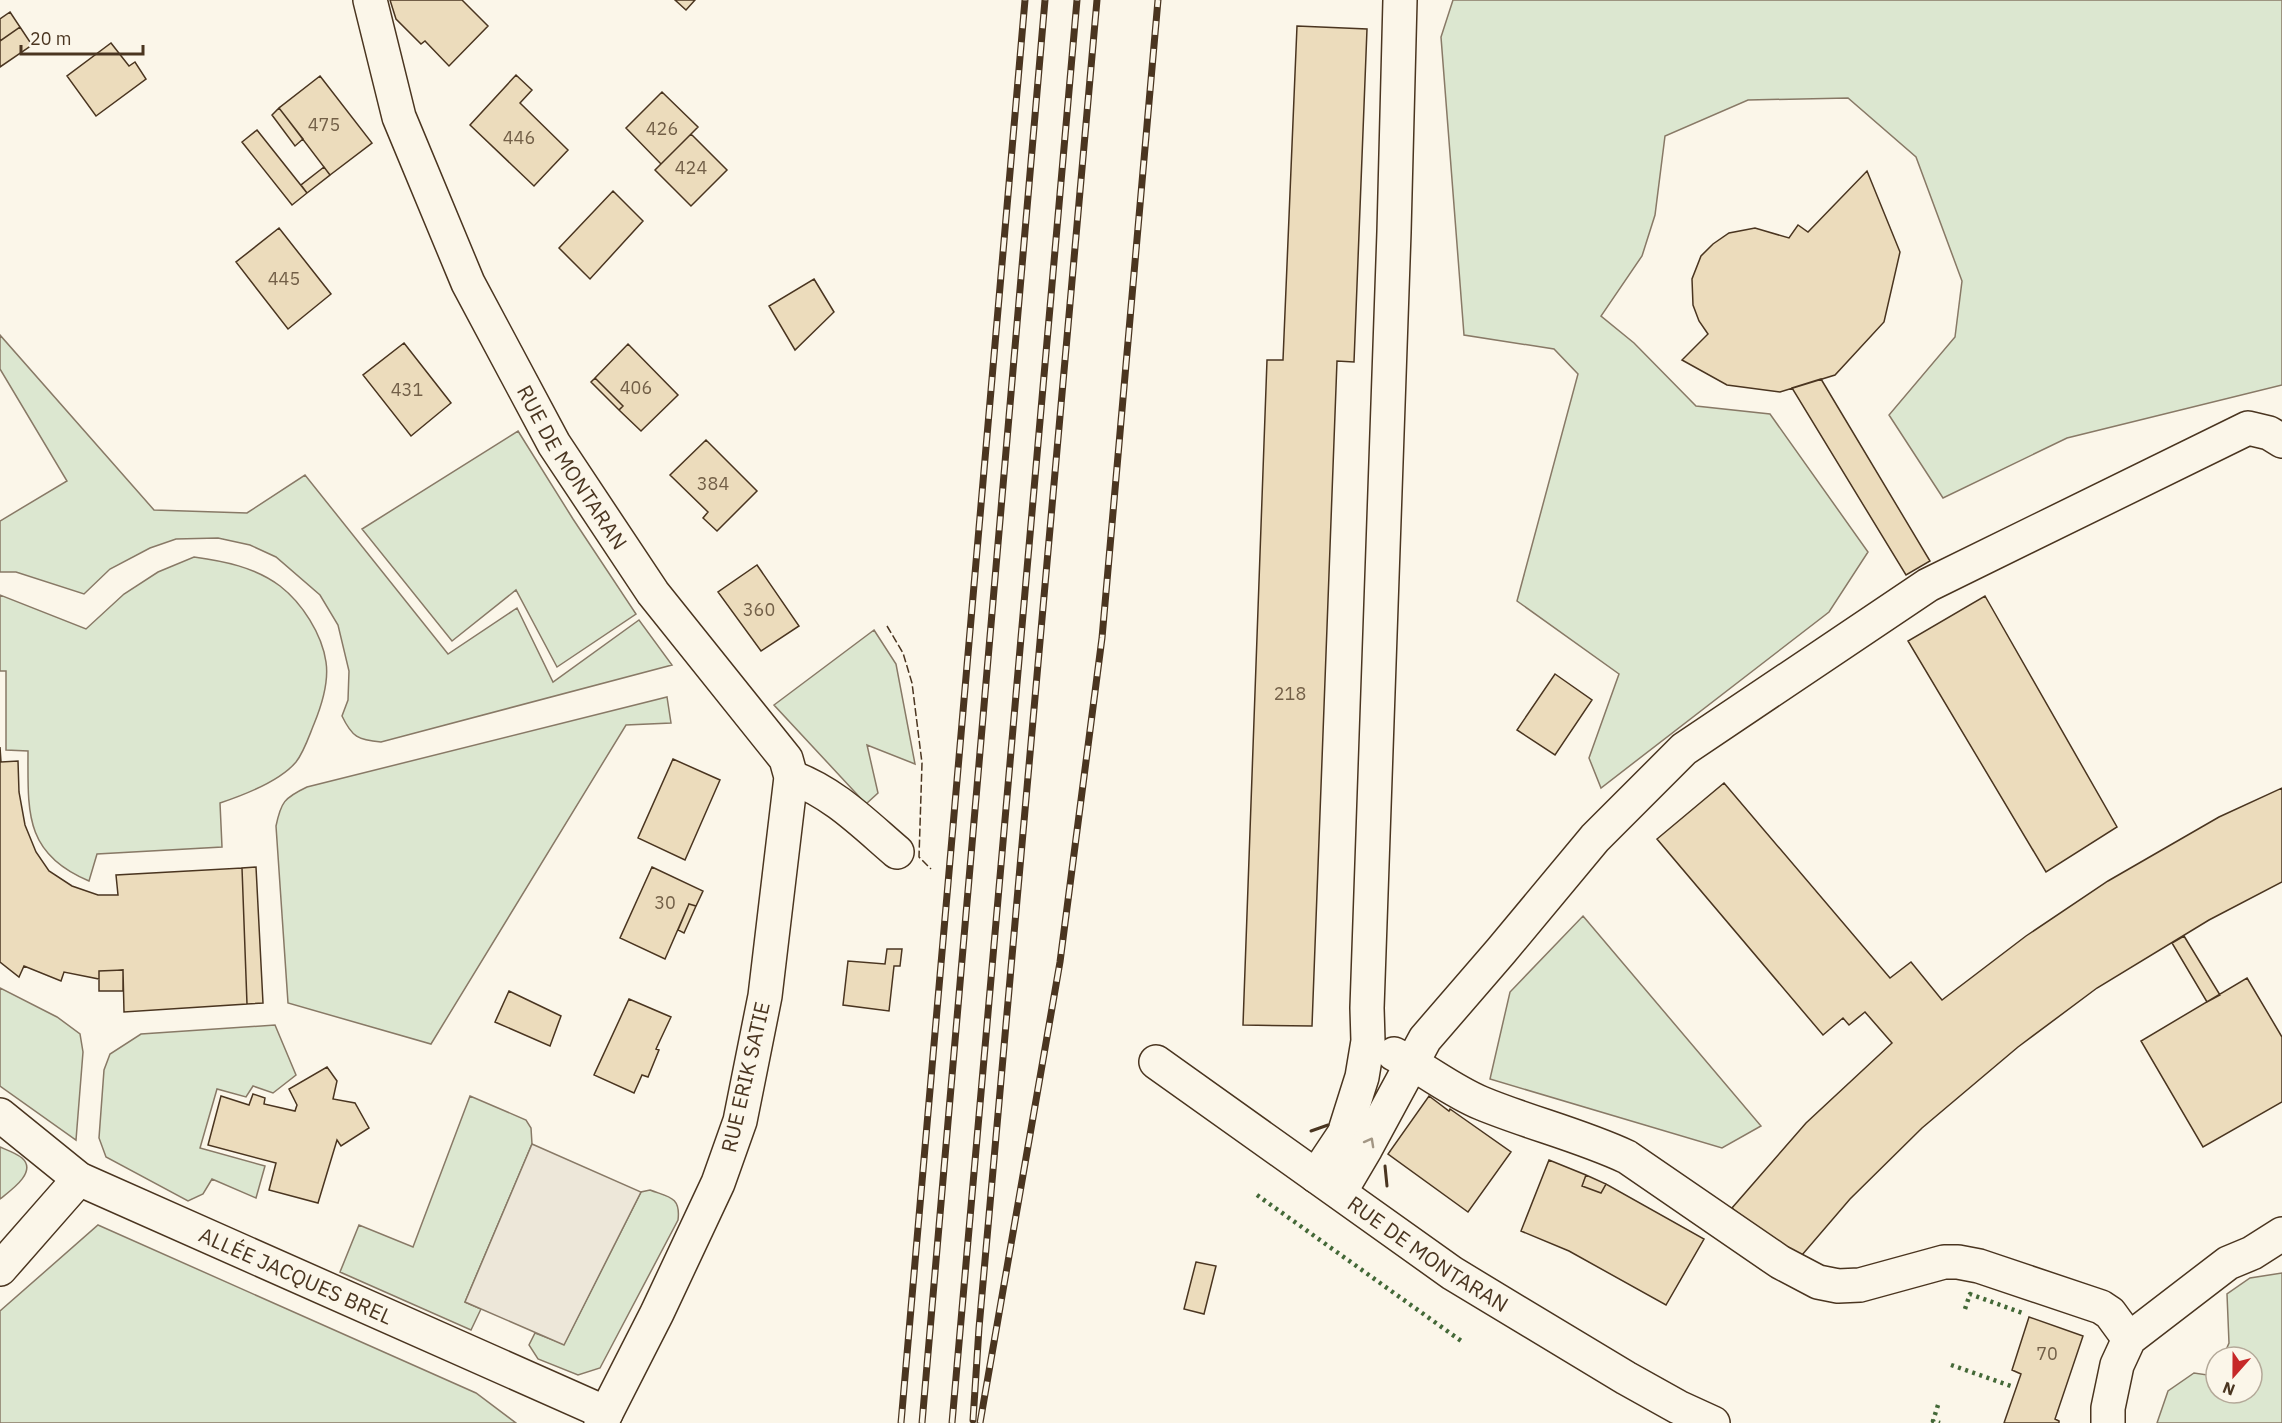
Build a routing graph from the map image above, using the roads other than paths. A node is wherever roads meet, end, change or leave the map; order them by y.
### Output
1 (370, 0) edge
2 (1400, 0) edge
3 (2282, 441) edge
4 (791, 777) junction
5 (897, 852) dead end
6 (1368, 1041) junction
7 (1156, 1062) dead end
8 (1412, 1062) junction
9 (0, 1115) edge
10 (79, 1179) junction
11 (1328, 1184) junction
12 (2282, 1234) edge
13 (0, 1269) edge
14 (2129, 1339) junction
15 (603, 1418) edge
16 (1713, 1423) edge
17 (2108, 1423) edge

1 - 4 street, RUE DE MONTARAN
2 - 6 street
3 - 8 street
4 - 5 street
4 - 15 street, RUE ERIK SATIE
6 - 8 street
6 - 11 street
7 - 11 street, RUE DE MONTARAN
11 -> 8 street
8 - 14 street
9 - 10 street, ALLÉE JACQUES BREL
10 - 13 street
10 - 15 street, ALLÉE JACQUES BREL
11 - 16 street, RUE DE MONTARAN
12 - 14 street
14 - 17 street

